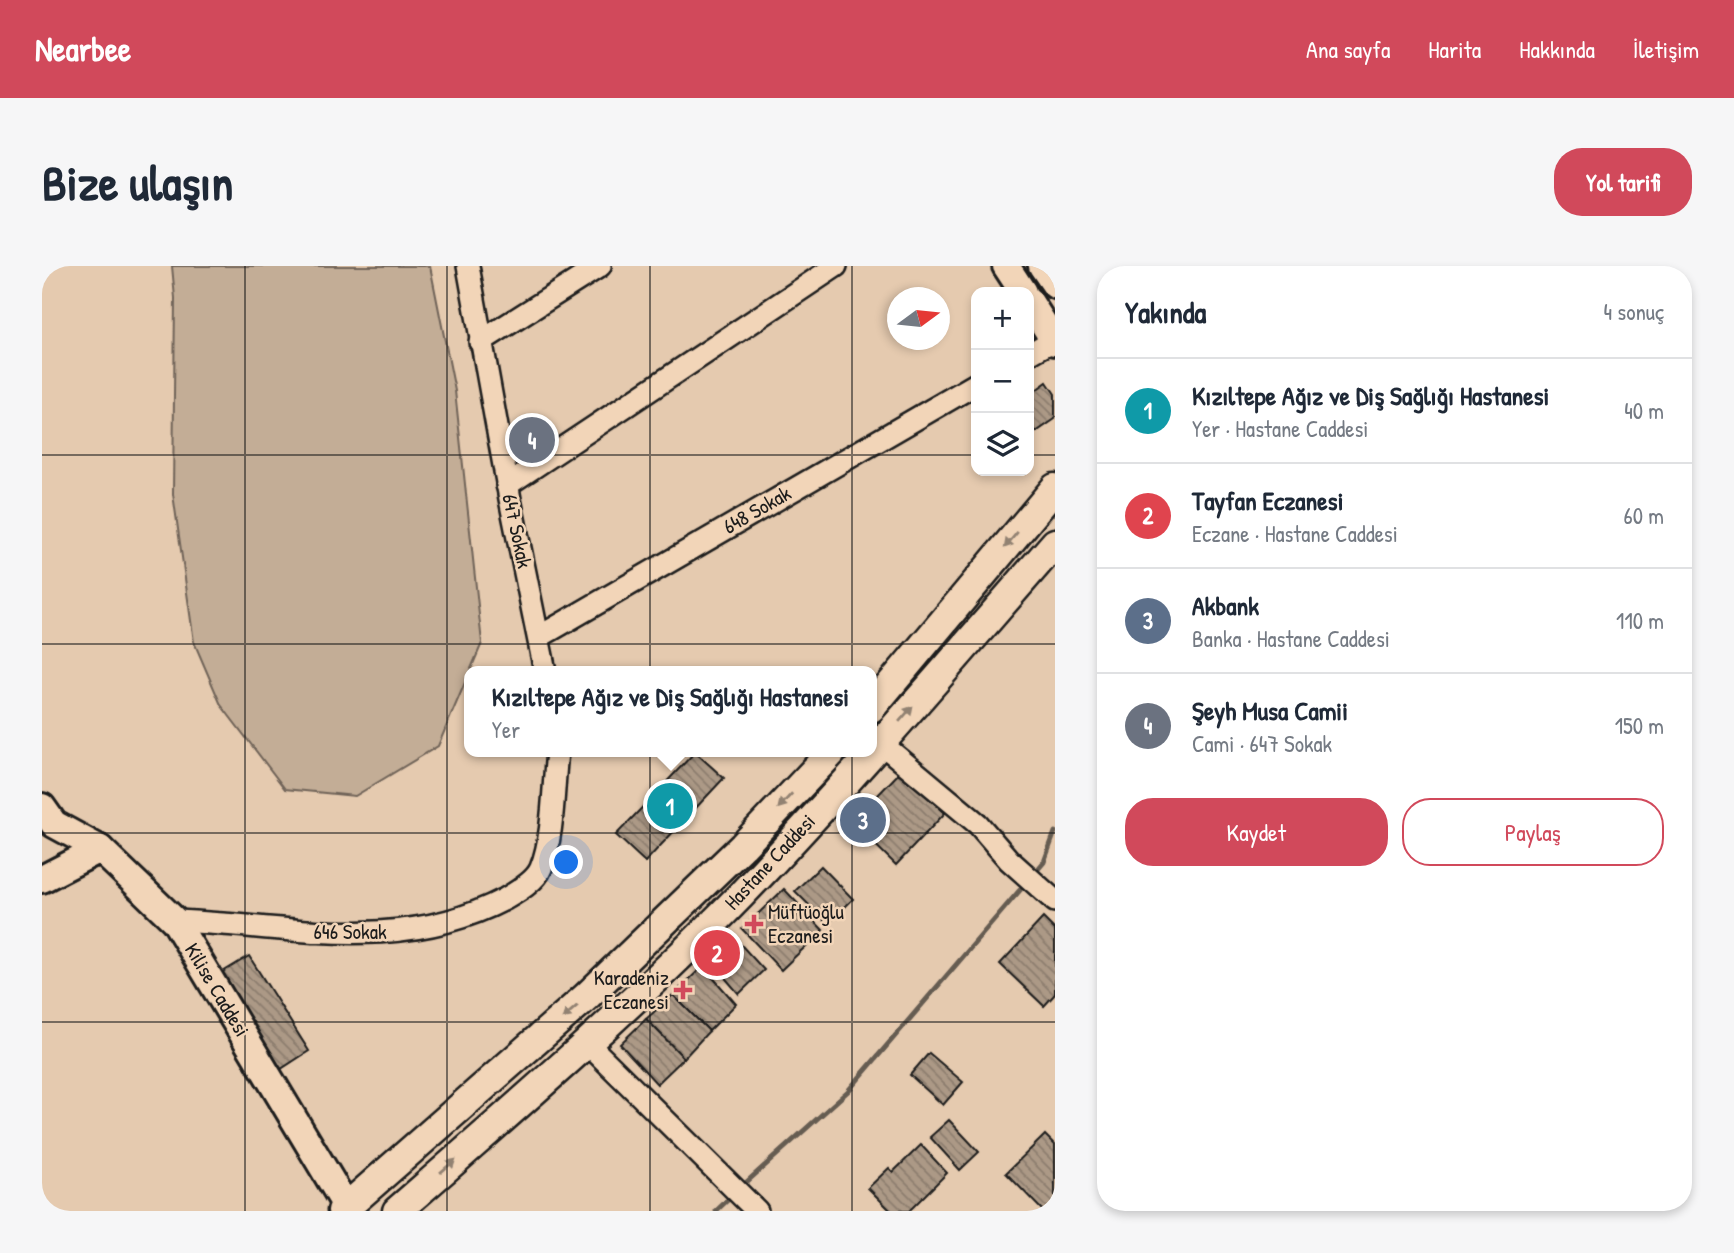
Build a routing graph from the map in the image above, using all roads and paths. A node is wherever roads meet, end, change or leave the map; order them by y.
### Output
1 (468, 266) edge
2 (600, 266) edge
3 (836, 266) edge
4 (1006, 266) edge
5 (1042, 266) edge
6 (1055, 285) edge
7 (1020, 287) edge
8 (1034, 309) edge
9 (1054, 341) edge
10 (480, 342) junction
11 (1034, 352) edge
12 (971, 387) edge
13 (507, 485) junction
14 (1055, 488) edge
15 (1055, 543) edge
16 (539, 637) junction
17 (544, 666) edge
18 (877, 701) edge
19 (877, 738) edge
20 (877, 740) edge
21 (556, 757) edge
22 (827, 757) edge
23 (860, 757) edge
24 (46, 821) edge
25 (743, 846) junction
26 (100, 849) junction
27 (765, 866) junction
28 (42, 878) edge
29 (1055, 901) edge
30 (175, 921) junction
31 (588, 1044) junction
32 (346, 1209) edge
33 (397, 1211) edge
34 (757, 1211) edge

1 - 10 street, 647 Sokak
2 - 10 street
3 - 13 street
4 - 7 street
5 - 6 street
8 - 9 street
9 - 11 street
10 - 13 street, 647 Sokak
12 - 16 street, 648 Sokak
13 - 16 street, 647 Sokak
14 -> 18 main road
19 -> 15 main road, Hastane Caddesi
16 - 17 street, 647 Sokak
20 - 29 street
21 - 30 street, 646 Sokak
22 -> 25 main road, Hastane Caddesi
23 - 27 main road, Hastane Caddesi
24 - 26 street, Kilise Caddesi
25 - 27 main road
25 -> 32 main road, Hastane Caddesi
26 - 28 street
26 - 30 street, Kilise Caddesi
27 - 31 main road, Hastane Caddesi
30 - 32 street, Kilise Caddesi
33 -> 31 main road, Hastane Caddesi
31 - 34 street

